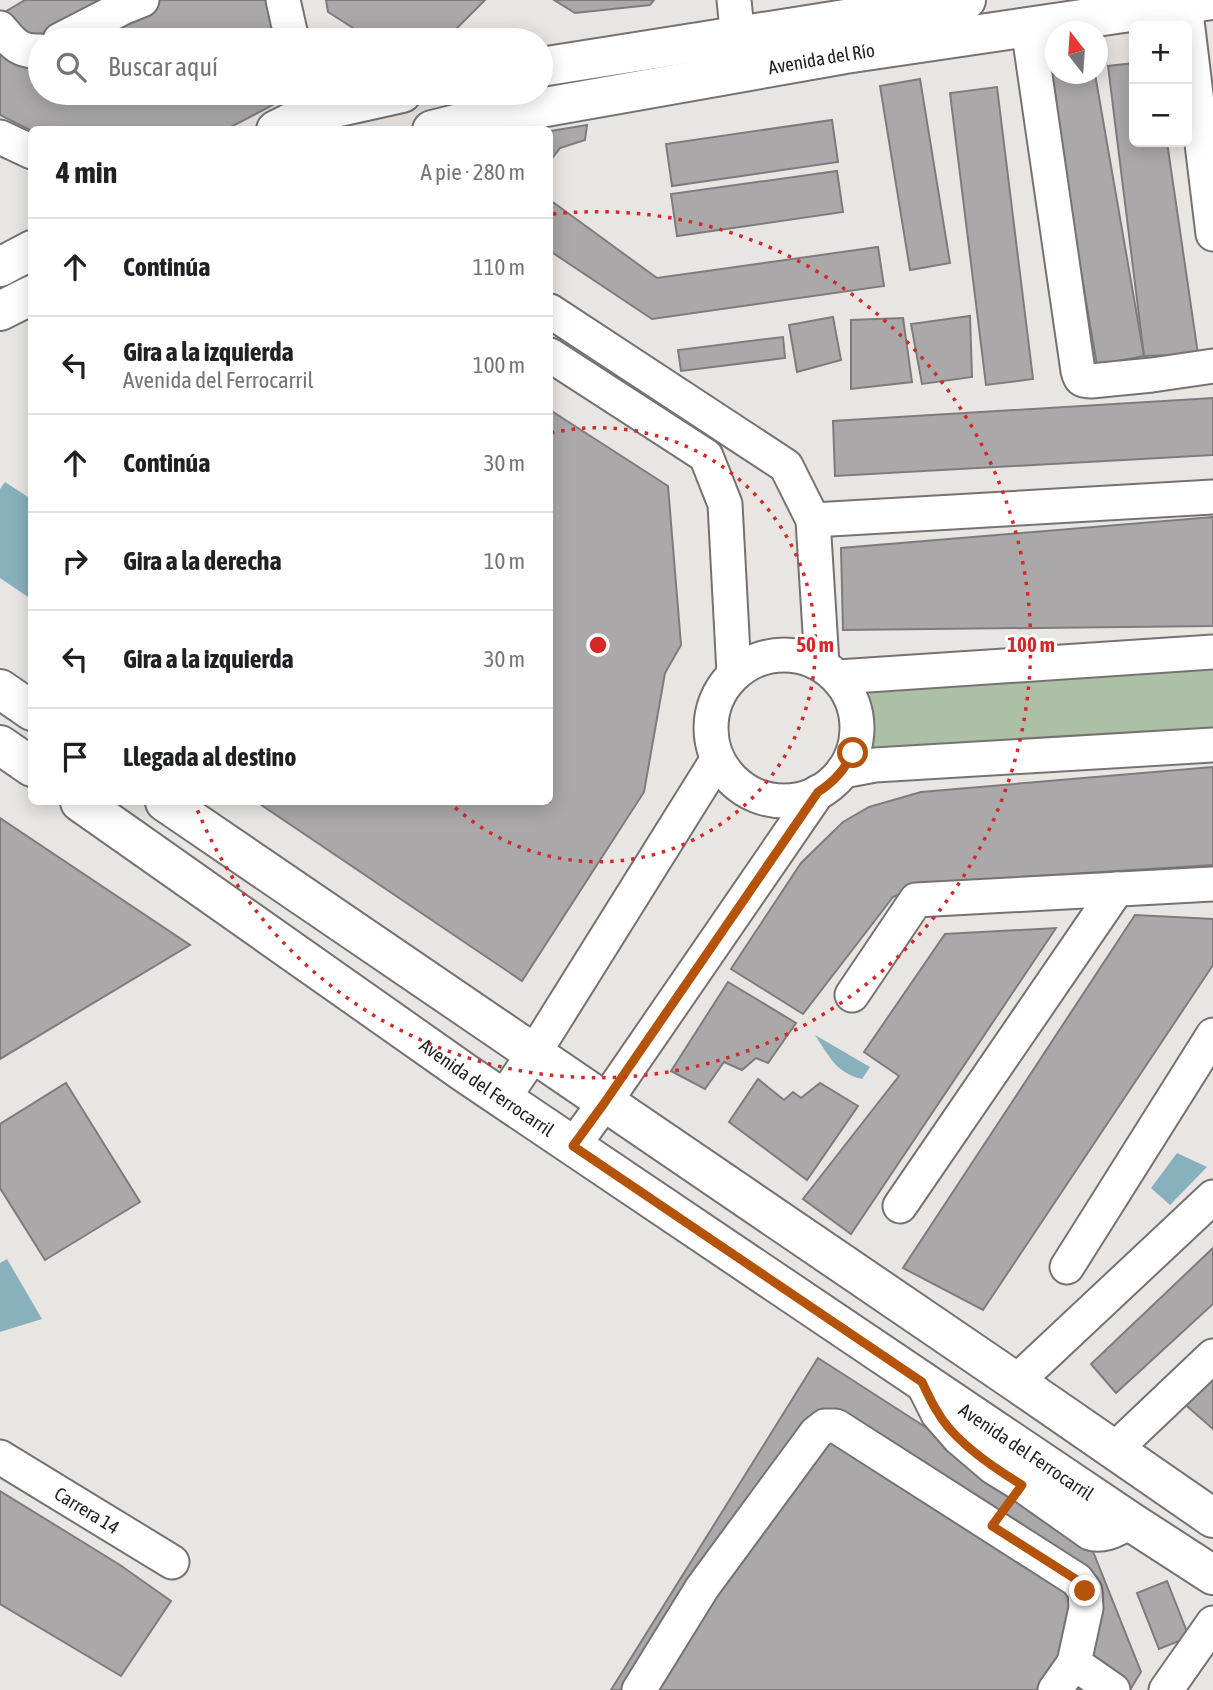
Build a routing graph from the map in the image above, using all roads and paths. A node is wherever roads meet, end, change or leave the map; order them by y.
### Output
1 (142, 0) edge
2 (283, 0) edge
3 (966, 0) edge
4 (1198, 2) edge
5 (736, 18) edge
6 (1028, 27) junction
7 (0, 28) edge
8 (83, 28) edge
9 (289, 28) edge
10 (28, 51) edge
11 (553, 64) edge
12 (741, 73) junction
13 (335, 105) edge
14 (296, 112) edge
15 (450, 126) edge
16 (0, 137) edge
17 (28, 150) edge
18 (1213, 234) edge
19 (28, 252) edge
20 (0, 267) edge
21 (28, 297) edge
22 (0, 311) edge
23 (553, 313) edge
24 (553, 357) edge
25 (1213, 366) edge
26 (1213, 497) edge
27 (813, 520) junction
28 (1213, 652) edge
29 (830, 671) junction
30 (734, 673) junction
31 (0, 689) edge
32 (28, 708) edge
33 (0, 745) edge
34 (1213, 745) edge
35 (717, 760) junction
36 (28, 764) edge
37 (831, 782) junction
38 (84, 805) edge
39 (169, 805) edge
40 (1213, 884) edge
41 (1117, 889) junction
42 (852, 995) dead end
43 (1213, 1035) edge
44 (534, 1053) junction
45 (503, 1099) junction
46 (605, 1102) junction
47 (573, 1146) junction
48 (1213, 1197) edge
49 (900, 1206) dead end
50 (1067, 1267) dead end
51 (1213, 1356) edge
52 (922, 1382) junction
53 (1016, 1382) junction
54 (1115, 1449) junction
55 (0, 1457) edge
56 (993, 1467) junction
57 (1022, 1485) junction
58 (962, 1507) junction
59 (1213, 1518) edge
60 (1131, 1522) junction
61 (992, 1526) junction
62 (172, 1562) dead end
63 (1213, 1575) edge
64 (1213, 1623) edge
65 (1074, 1663) junction
66 (639, 1690) edge
67 (1055, 1690) edge
68 (1113, 1690) edge
69 (1166, 1690) edge

1 - 8 street
2 - 9 street
3 - 5 main road, Avenida del Río
4 - 6 main road, Avenida del Río
4 - 18 street
5 - 11 main road, Avenida del Río
5 - 12 street
6 - 12 main road, Avenida del Río
6 - 25 street
7 - 10 street
12 - 15 main road, Avenida del Río
13 - 14 main road
16 - 17 street
19 - 20 main road
21 - 22 main road
23 - 27 street
24 - 30 street
26 - 27 street
27 - 29 street
28 - 29 street
29 - 30 street
29 - 37 street
30 - 35 street
31 - 32 main road
33 - 36 main road
34 - 37 street
35 - 37 street
35 - 44 street
37 - 46 street
38 - 45 main road, Avenida del Ferrocarril
39 - 44 main road
40 - 41 street
41 - 42 street
41 - 49 street
43 - 50 street
44 - 45 street
44 - 46 main road
45 - 47 main road, Avenida del Ferrocarril
46 - 47 street
46 - 53 main road
47 - 52 main road, Avenida del Ferrocarril
48 - 53 street
51 - 54 street
52 - 56 street
52 - 60 main road, Avenida del Ferrocarril
53 - 54 main road
54 - 59 main road
55 - 62 street, Carrera 14
56 - 57 street
56 - 58 street
57 - 60 street
57 - 61 street
58 - 61 street
58 - 66 street
60 - 63 main road, Avenida del Ferrocarril
61 - 65 street
64 - 69 street
65 - 67 street
65 - 68 street

